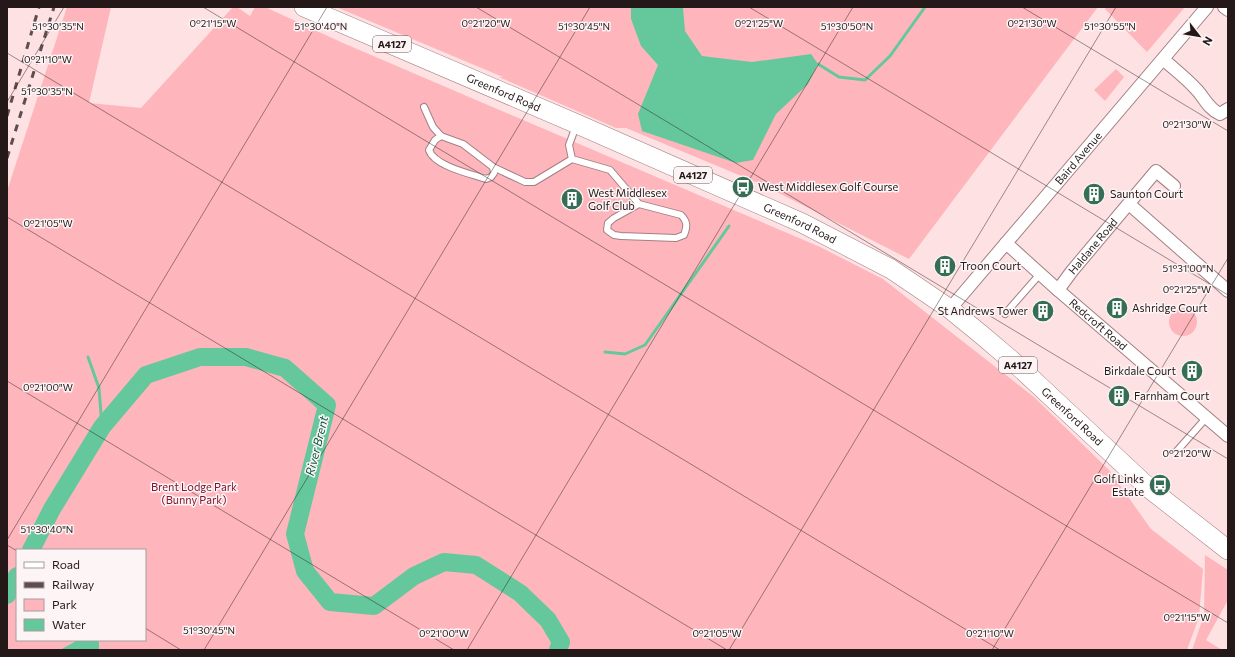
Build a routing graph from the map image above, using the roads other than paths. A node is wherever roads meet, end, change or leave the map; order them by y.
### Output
1 (304, 7) edge
2 (1207, 7) edge
3 (1224, 7) edge
4 (1228, 10) edge
5 (1163, 59) junction
6 (424, 107) dead end
7 (1228, 109) edge
8 (577, 124) junction
9 (441, 136) junction
10 (572, 159) junction
11 (493, 167) junction
12 (1174, 186) dead end
13 (639, 204) junction
14 (1129, 204) junction
15 (1006, 243) junction
16 (1040, 274) junction
17 (1058, 290) junction
18 (1228, 291) edge
19 (950, 309) junction
20 (1005, 314) dead end
21 (1207, 417) junction
22 (1228, 436) edge
23 (1176, 452) dead end
24 (1228, 549) edge

1 - 8 main road, Greenford Road / A4127
2 - 5 street, Baird Avenue
3 - 4 street
5 - 7 street
5 - 15 street, Baird Avenue
6 - 9 lane
8 - 10 lane
8 - 19 main road, Greenford Road / A4127
9 - 11 lane
9 - 11 lane
10 - 11 lane
10 - 13 lane
12 - 14 street, Haldane Road
13 - 13 lane
14 - 17 street, Haldane Road
14 - 18 street
15 - 16 street, Redcroft Road
15 - 19 street, Baird Avenue
16 - 17 street, Redcroft Road
16 - 20 lane
17 - 21 street, Redcroft Road
19 - 24 main road, Greenford Road / A4127
21 - 22 street, Redcroft Road
21 - 23 lane

